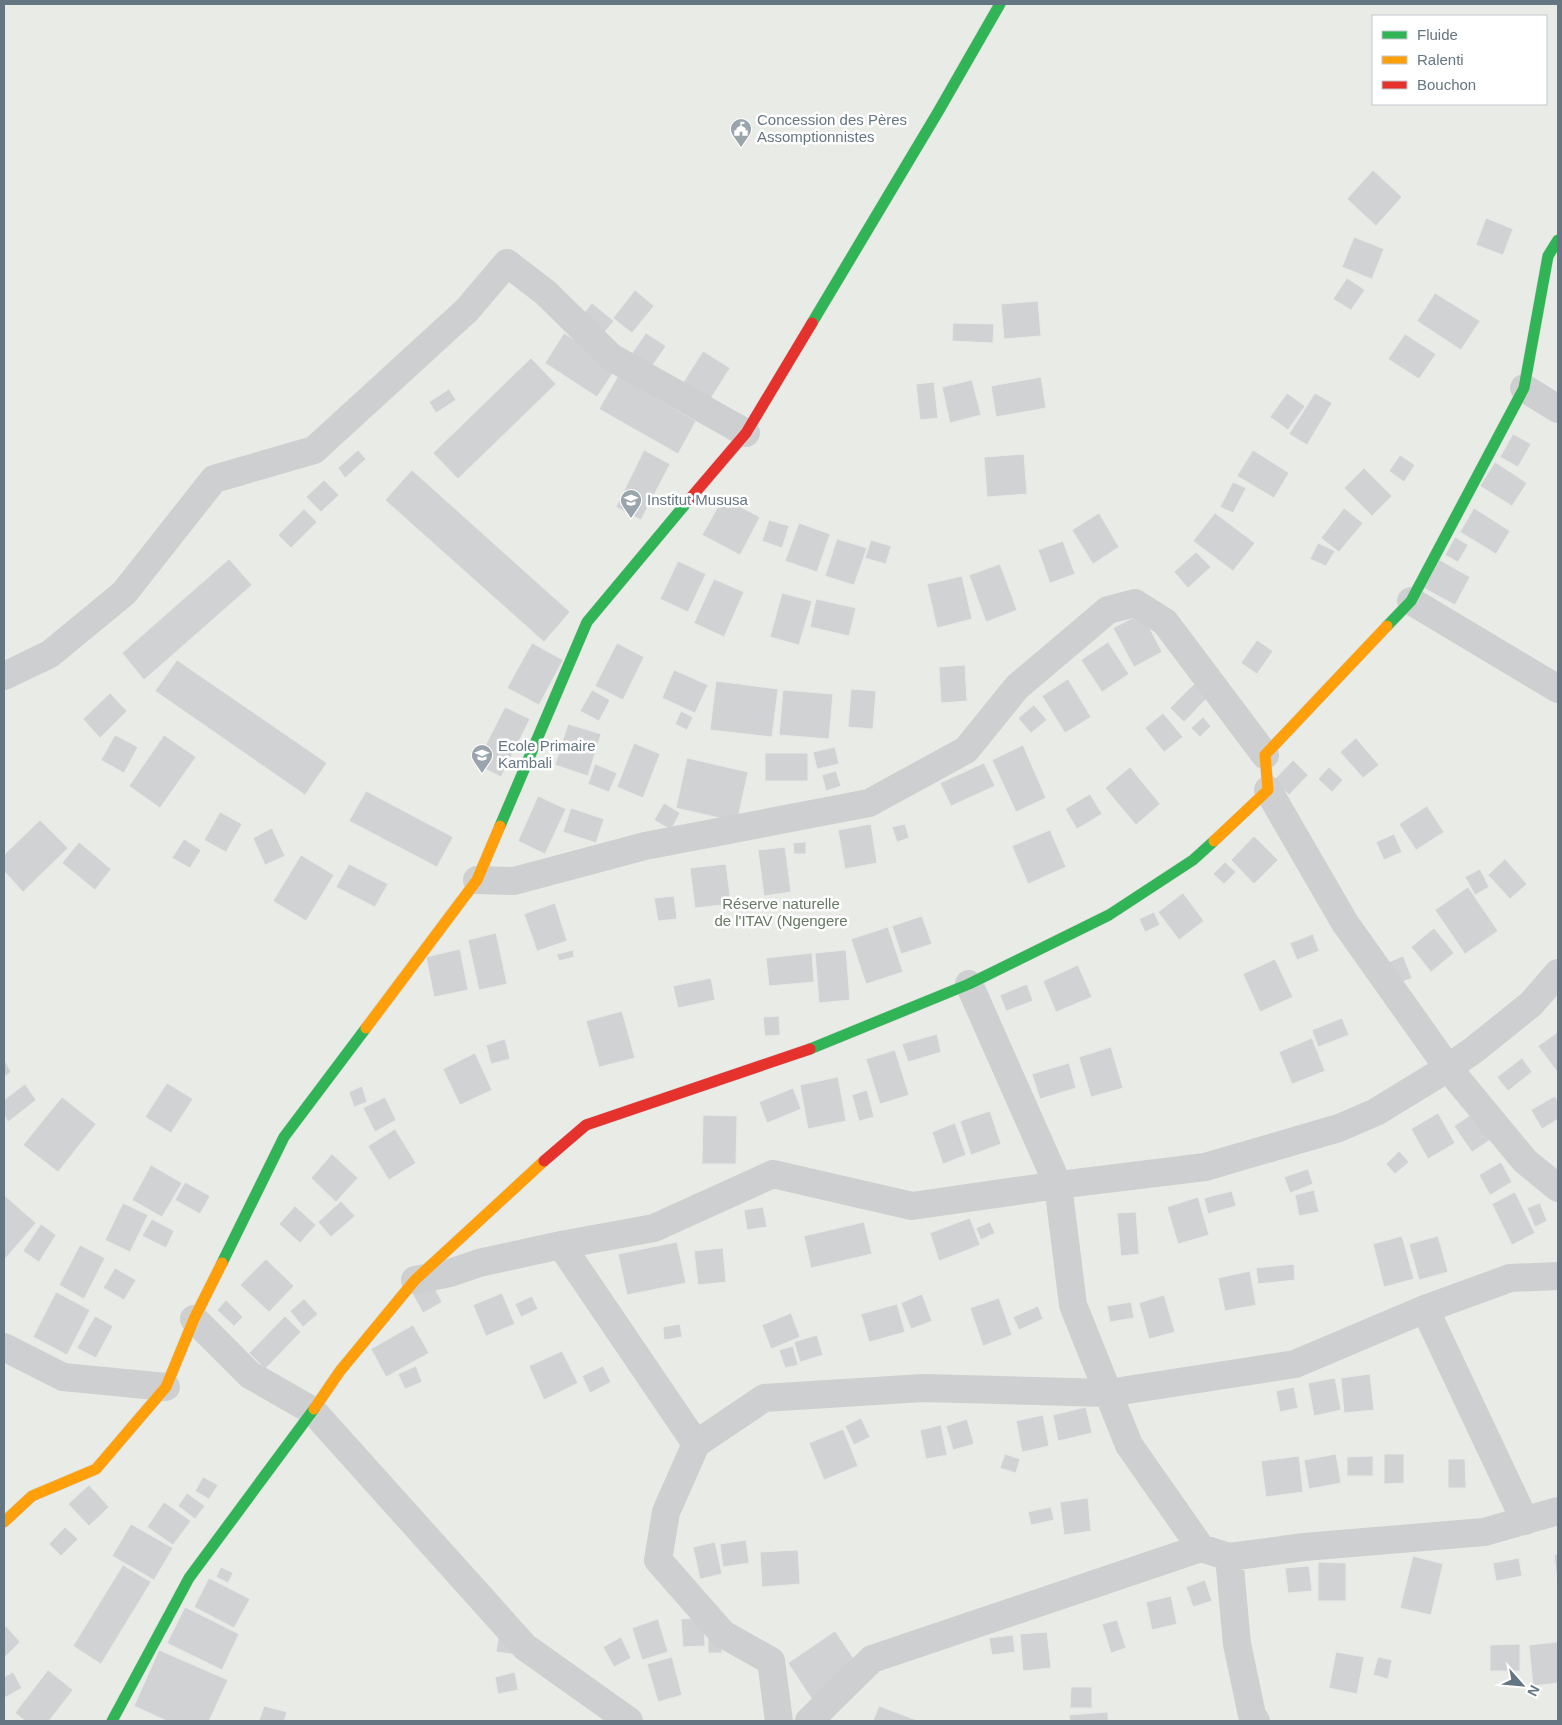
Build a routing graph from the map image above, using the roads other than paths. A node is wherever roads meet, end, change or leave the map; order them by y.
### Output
1 (1000, 4) edge
2 (1558, 240) edge
3 (1524, 388) junction
4 (1558, 409) edge
5 (746, 433) junction
6 (1411, 601) junction
7 (4, 676) edge
8 (1558, 690) edge
9 (1265, 755) junction
10 (1268, 790) junction
11 (477, 880) junction
12 (1558, 973) edge
13 (969, 984) junction
14 (1448, 1068) junction
15 (1058, 1185) junction
16 (1558, 1188) edge
17 (561, 1245) junction
18 (1558, 1276) edge
19 (415, 1280) junction
20 (1424, 1309) junction
21 (194, 1319) junction
22 (4, 1347) edge
23 (166, 1387) junction
24 (1108, 1393) junction
25 (313, 1411) junction
26 (696, 1444) junction
27 (1558, 1511) edge
28 (1525, 1521) junction
29 (4, 1522) edge
30 (1201, 1548) junction
31 (1228, 1557) junction
32 (112, 1721) edge
33 (629, 1721) edge
34 (779, 1721) edge
35 (809, 1721) edge
36 (1256, 1721) edge

1 - 5 street
2 - 3 street
3 - 4 street
3 - 6 street
5 - 7 street
5 - 11 street
6 - 8 street
6 - 9 street
9 - 10 street
9 - 11 street
10 - 13 street
10 - 14 street
11 - 21 street
12 - 14 street
13 - 15 street
13 - 19 street
14 - 15 street
14 - 16 street
15 - 17 street
15 - 24 street
17 - 19 street
17 - 26 street
18 - 20 street
19 - 25 street
20 - 24 street
20 - 28 street
21 - 23 street
21 - 25 street
22 - 23 street
23 - 29 street
24 - 26 street
24 - 30 street
25 - 32 street
25 - 33 street
26 - 34 street
27 - 28 street
28 - 31 street
30 - 31 street
30 - 35 street
31 - 36 street

